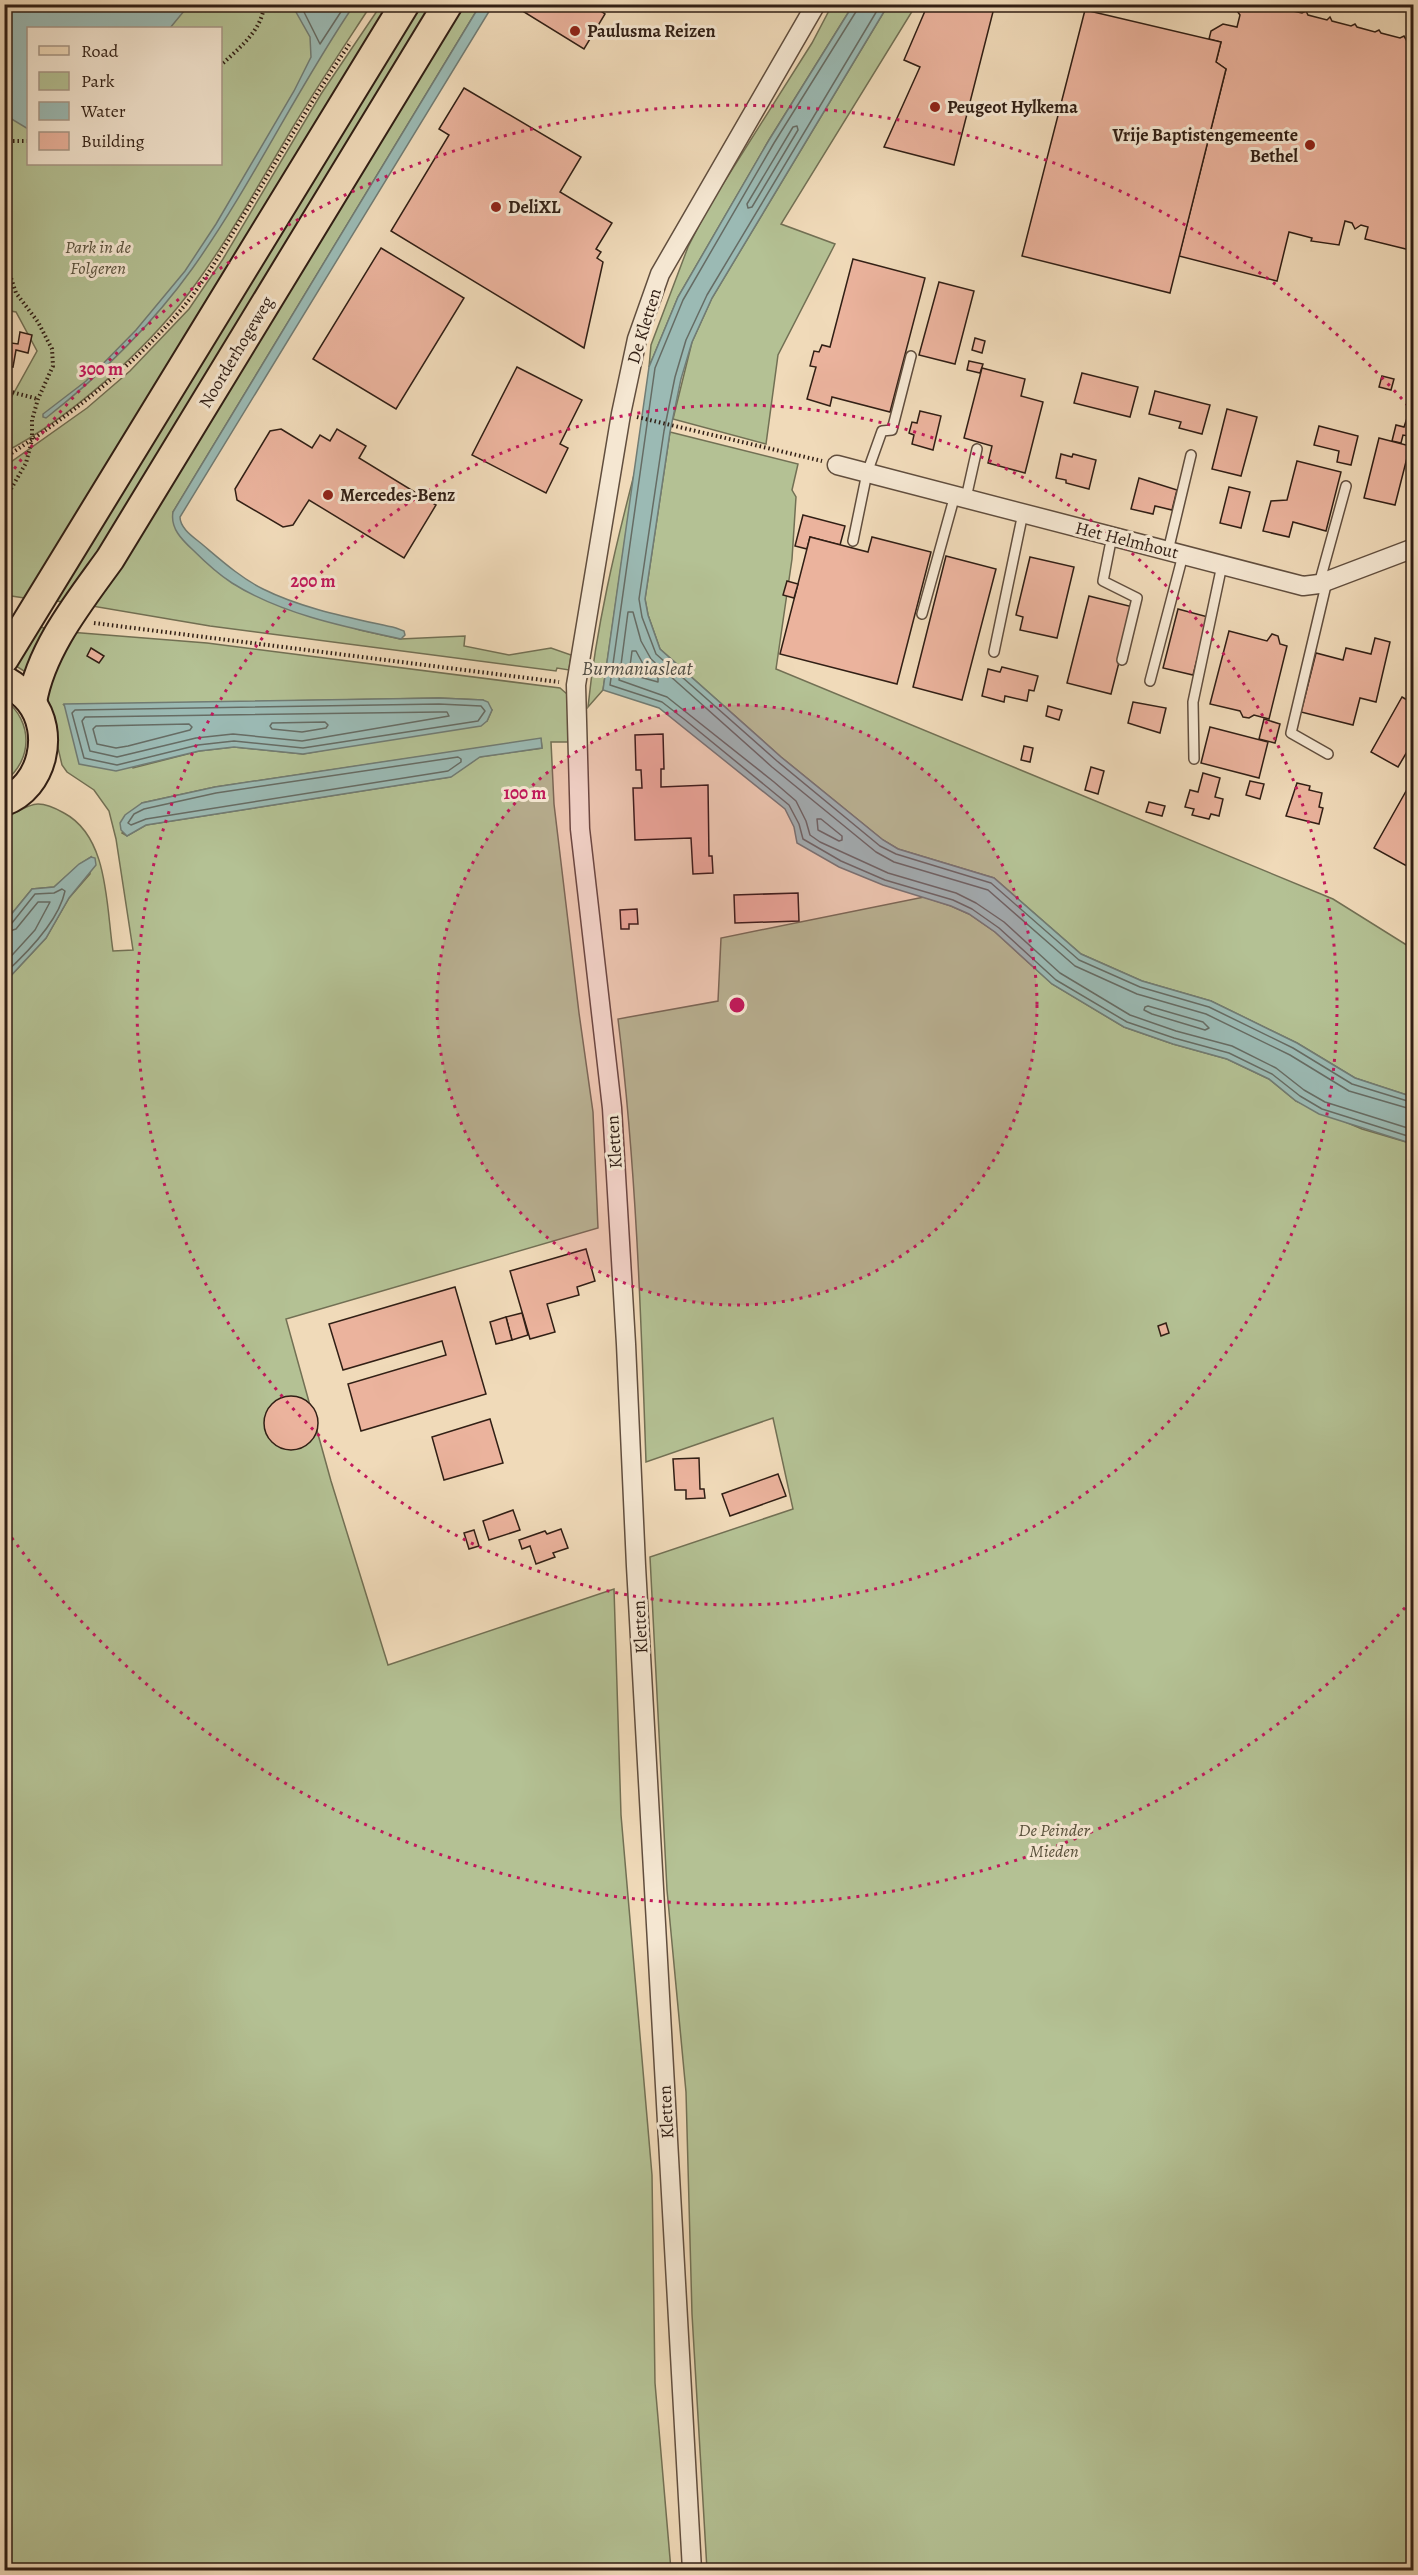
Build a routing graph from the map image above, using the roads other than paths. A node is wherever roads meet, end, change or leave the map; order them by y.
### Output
1 (405, 4) edge
2 (448, 4) edge
3 (816, 4) edge
4 (911, 356) dead end
5 (977, 449) dead end
6 (1191, 455) dead end
7 (837, 465) road end
8 (867, 472) junction
9 (1346, 486) dead end
10 (961, 497) junction
11 (1023, 513) junction
12 (1112, 536) junction
13 (854, 541) dead end
14 (1413, 548) edge
15 (1176, 553) junction
16 (1222, 565) junction
17 (1323, 582) junction
18 (922, 614) dead end
19 (994, 652) dead end
20 (4, 659) edge
21 (1122, 660) dead end
22 (4, 680) edge
23 (1150, 681) dead end
24 (576, 685) joint
25 (32, 702) junction
26 (1328, 754) dead end
27 (1194, 759) dead end
28 (4, 801) edge
29 (692, 2571) edge

1 - 20 main road, Noorderhogeweg
2 - 25 main road, Noorderhogeweg
3 - 24 street, De Kletten
4 - 8 lane
5 - 10 lane
6 - 15 lane
7 - 8 street, Het Helmhout
8 - 10 street, Het Helmhout
8 - 13 lane
9 - 17 lane
10 - 11 street, Het Helmhout
10 - 18 lane
11 - 12 street, Het Helmhout
11 - 19 lane
12 - 15 street, Het Helmhout
12 - 21 lane
14 - 17 street, Het Helmhout
15 - 16 street, Het Helmhout
15 - 23 lane
16 - 17 street, Het Helmhout
16 - 27 lane
17 - 26 lane
22 - 25 main road
24 - 29 street, Kletten
25 - 28 main road

